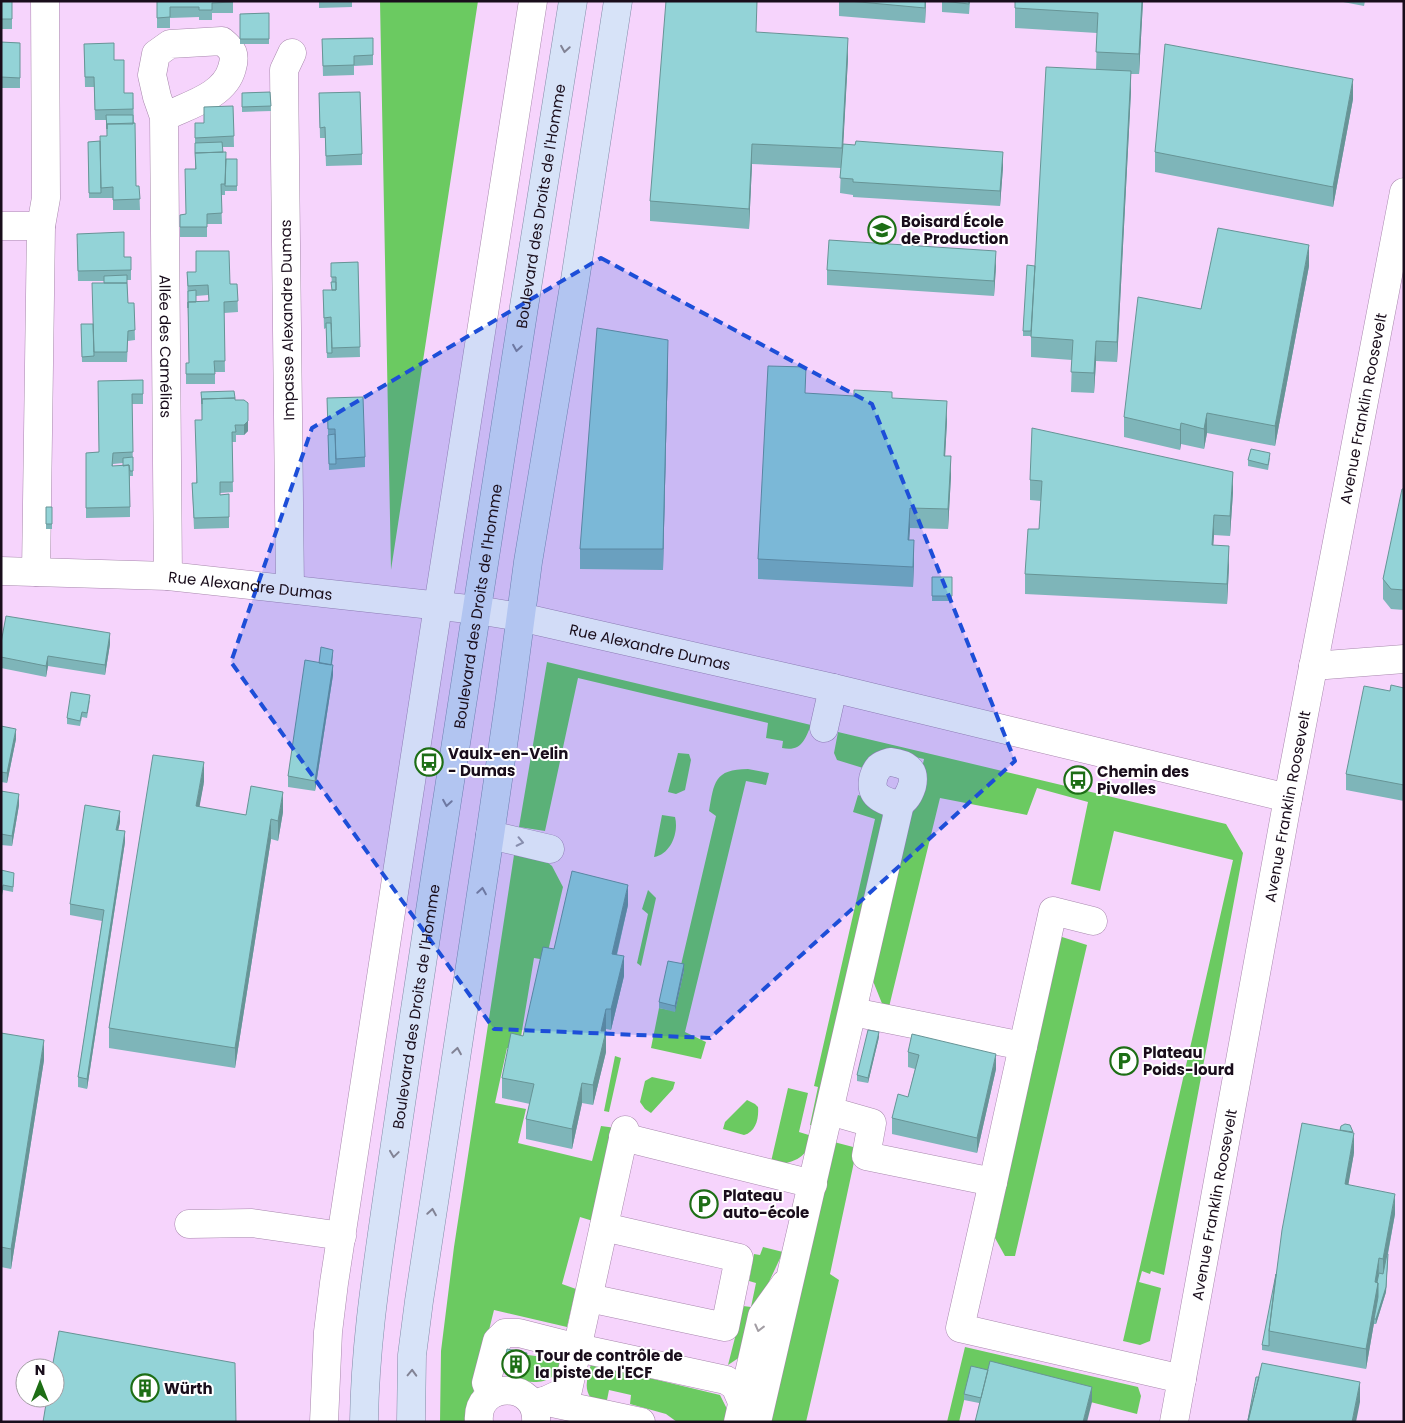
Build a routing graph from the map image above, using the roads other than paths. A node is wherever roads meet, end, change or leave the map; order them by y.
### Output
1 (45, 1) edge
2 (533, 1) edge
3 (573, 1) edge
4 (618, 1) edge
5 (292, 53) dead end
6 (164, 116) dead end
7 (1404, 192) edge
8 (1, 226) edge
9 (41, 226) junction
10 (1, 571) edge
11 (36, 572) junction
12 (168, 576) junction
13 (290, 589) junction
14 (438, 606) junction
15 (477, 610) junction
16 (520, 617) junction
17 (1404, 659) edge
18 (1313, 666) junction
19 (833, 688) junction
20 (824, 728) dead end
21 (1288, 798) junction
22 (898, 805) junction
23 (490, 835) junction
24 (550, 849) dead end
25 (1093, 921) dead end
26 (852, 1012) junction
27 (1023, 1046) junction
28 (830, 1111) junction
29 (993, 1182) junction
30 (813, 1184) junction
31 (189, 1224) dead end
32 (604, 1227) junction
33 (342, 1236) junction
34 (793, 1272) junction
35 (588, 1298) junction
36 (578, 1348) junction
37 (751, 1363) junction
38 (1182, 1379) junction
39 (726, 1380) junction
40 (492, 1394) junction
41 (538, 1410) edge
42 (746, 1415) edge
43 (324, 1422) edge
44 (364, 1422) edge
45 (411, 1422) edge
46 (479, 1422) edge
47 (641, 1422) edge
48 (1174, 1422) edge

1 - 9 street
2 - 14 street
3 -> 15 main road, Boulevard des Droits de l'Homme
4 - 16 main road
5 - 13 street, Impasse Alexandre Dumas
6 - 12 street, Allée des Camélias
7 - 18 street, Avenue Franklin Roosevelt
8 - 9 street
9 - 11 street
10 - 11 street, Rue Alexandre Dumas
11 - 12 street, Rue Alexandre Dumas
12 - 13 street, Rue Alexandre Dumas
13 - 14 street, Rue Alexandre Dumas
14 - 15 street, Rue Alexandre Dumas
14 - 33 street
15 - 16 street, Rue Alexandre Dumas
15 -> 44 main road, Boulevard des Droits de l'Homme
16 - 19 street, Rue Alexandre Dumas
16 - 23 main road
17 - 18 street
18 - 21 street, Avenue Franklin Roosevelt
19 - 20 street
19 - 21 street, Rue Alexandre Dumas
21 - 38 street, Avenue Franklin Roosevelt
22 - 22 street
22 - 26 street
23 -> 24 street
45 -> 23 main road
25 - 27 street
26 - 27 street
26 - 28 street
27 - 29 street
28 - 29 street
28 - 30 street
29 - 38 street
30 - 32 street
30 - 34 street
31 - 33 street
32 - 35 street
32 - 35 street
33 - 43 street
34 -> 37 street
34 - 42 street
35 - 36 street
36 - 39 street
36 - 40 street
36 - 41 street
37 - 39 street
37 - 42 street
38 - 48 street, Avenue Franklin Roosevelt
39 - 42 street
40 - 41 street
40 - 46 street
41 - 47 street

